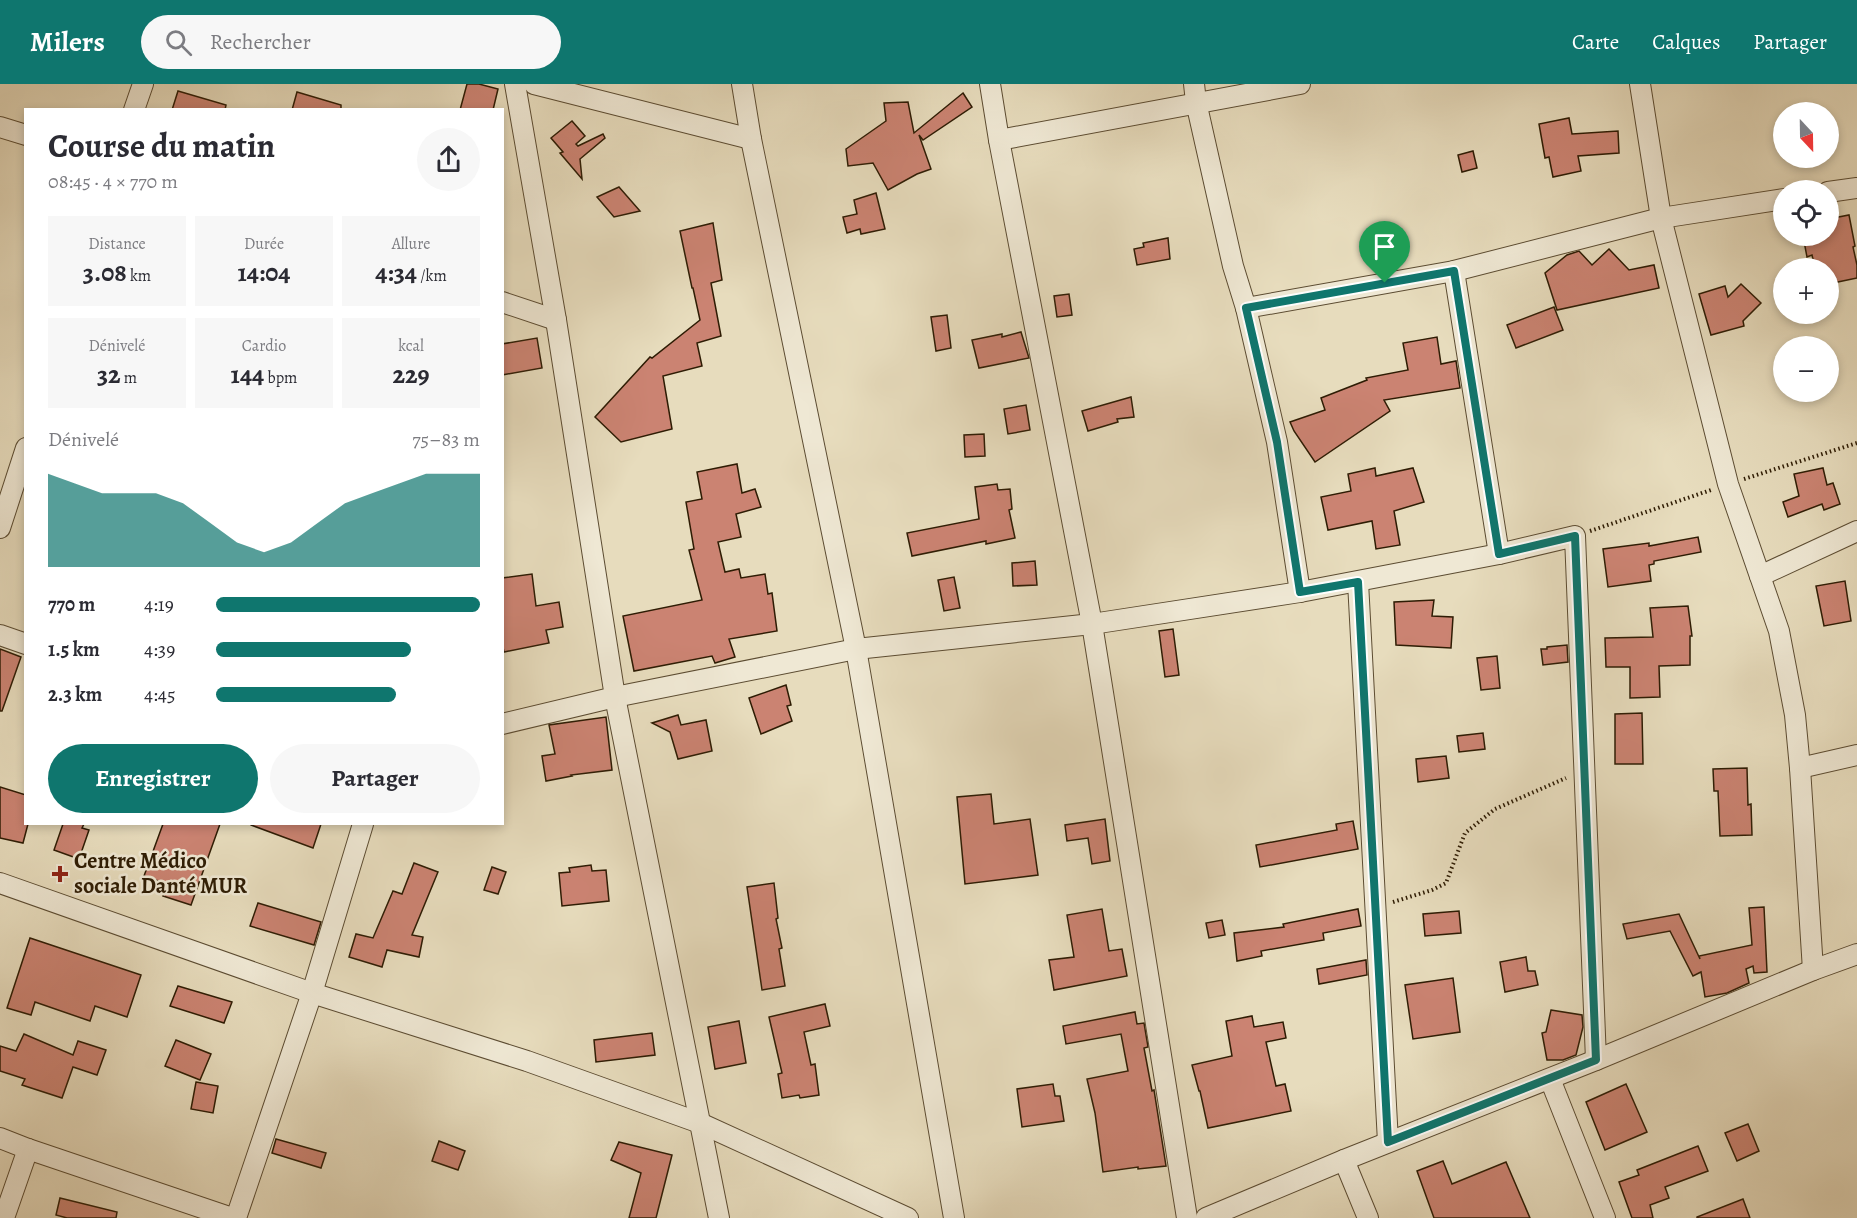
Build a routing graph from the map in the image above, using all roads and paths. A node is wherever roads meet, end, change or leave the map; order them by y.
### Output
1 (143, 84) edge
2 (515, 84) edge
3 (534, 84) edge
4 (742, 84) edge
5 (990, 84) edge
6 (1300, 84) edge
7 (1640, 84) edge
8 (1195, 93) edge
9 (135, 108) edge
10 (0, 127) edge
11 (24, 134) edge
12 (751, 140) junction
13 (999, 140) junction
14 (1857, 188) edge
15 (1839, 190) edge
16 (1773, 201) edge
17 (1661, 218) junction
18 (1454, 271) junction
19 (504, 303) edge
20 (1246, 308) junction
21 (556, 320) junction
22 (24, 454) edge
23 (0, 528) edge
24 (1857, 531) edge
25 (1499, 554) junction
26 (1760, 576) junction
27 (1358, 582) junction
28 (1300, 592) junction
29 (1092, 624) junction
30 (0, 635) edge
31 (24, 643) edge
32 (856, 649) junction
33 (615, 697) junction
34 (504, 724) edge
35 (1857, 755) edge
36 (1800, 768) junction
37 (1584, 770) junction
38 (363, 825) edge
39 (0, 883) edge
40 (1375, 908) junction
41 (1857, 954) edge
42 (1813, 970) junction
43 (312, 993) junction
44 (1596, 1060) junction
45 (1550, 1079) junction
46 (700, 1123) junction
47 (0, 1138) edge
48 (1388, 1142) junction
49 (28, 1149) junction
50 (1344, 1160) junction
51 (4, 1218) edge
52 (234, 1218) edge
53 (719, 1218) edge
54 (908, 1218) edge
55 (954, 1218) edge
56 (1187, 1218) edge
57 (1206, 1218) edge
58 (1368, 1218) edge
59 (1605, 1218) edge

1 - 9 street
2 - 21 street
3 - 12 street
4 - 12 street
5 - 13 street
6 - 8 street
7 - 17 street
8 - 13 street
8 - 20 street
10 - 11 street
12 - 32 street
13 - 29 street
14 - 15 street
16 - 17 street
17 - 18 street
17 - 26 street
18 - 20 street
18 - 25 street
19 - 21 street
20 - 28 street
21 - 33 street
22 - 23 street
24 - 26 street
25 - 27 street
25 - 37 street
26 - 36 street
27 - 28 street
27 - 40 street
28 - 29 street
29 - 32 street
29 - 56 street
30 - 31 street
32 - 33 street
32 - 55 street
33 - 34 street
33 - 46 street
35 - 36 street
36 - 42 street
37 - 40 path
37 - 44 street
38 - 43 street
39 - 43 street
40 - 48 street
41 - 42 street
42 - 44 street
43 - 46 street
43 - 52 street
44 - 45 street
45 - 48 street
45 - 59 street
46 - 53 street
46 - 54 street
47 - 49 street
48 - 50 street
49 - 51 street
49 - 52 street
50 - 57 street
50 - 58 street

